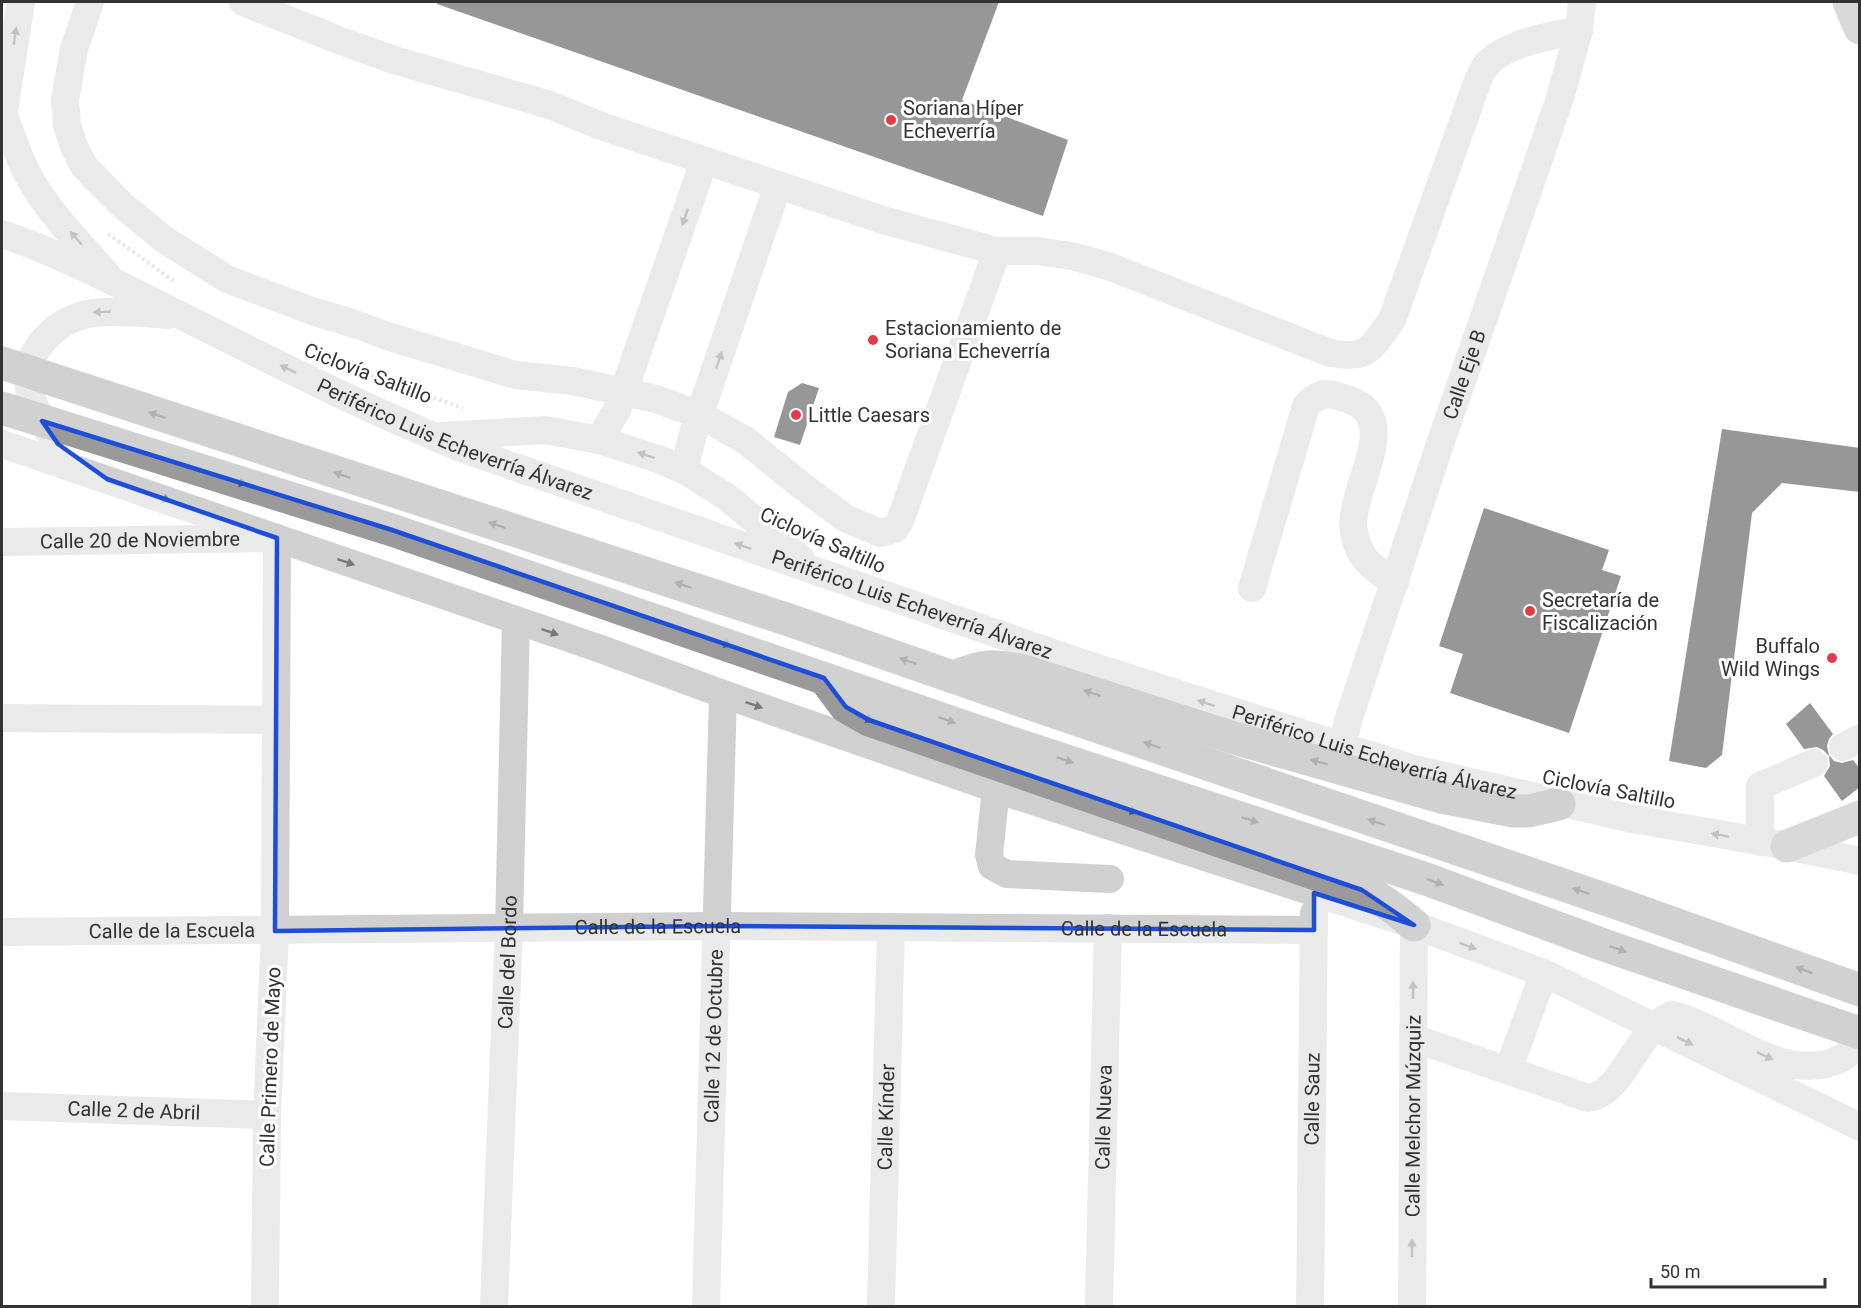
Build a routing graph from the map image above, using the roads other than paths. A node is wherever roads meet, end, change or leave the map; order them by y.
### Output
1 (21, 2) edge
2 (90, 2) edge
3 (243, 2) edge
4 (1582, 2) edge
5 (1849, 2) edge
6 (1860, 28) edge
7 (1579, 30) junction
8 (6, 70) edge
9 (2, 118) edge
10 (704, 161) junction
11 (778, 185) junction
12 (2, 234) edge
13 (998, 251) junction
14 (114, 282) junction
15 (182, 316) junction
16 (2, 363) edge
17 (624, 392) junction
18 (2, 408) edge
19 (700, 415) junction
20 (433, 436) junction
21 (599, 440) junction
22 (2, 444) edge
23 (684, 470) junction
24 (107, 478) junction
25 (278, 538) junction
26 (2, 542) edge
27 (814, 570) junction
28 (1395, 583) junction
29 (1252, 588) dead end
30 (516, 620) junction
31 (954, 677) junction
32 (824, 678) junction
33 (723, 694) junction
34 (2, 718) edge
35 (276, 720) junction
36 (1342, 747) junction
37 (1814, 763) dead end
38 (996, 789) junction
39 (1559, 804) junction
40 (1860, 817) edge
41 (1774, 844) junction
42 (1822, 853) junction
43 (1860, 861) edge
44 (1110, 879) dead end
45 (1860, 884) edge
46 (1314, 893) junction
47 (718, 926) junction
48 (1414, 926) junction
49 (509, 927) junction
50 (891, 927) junction
51 (1108, 928) junction
52 (1314, 930) junction
53 (275, 931) junction
54 (2, 932) edge
55 (1544, 973) junction
56 (1860, 990) edge
57 (1655, 1026) junction
58 (1860, 1034) edge
59 (1413, 1038) junction
60 (1860, 1045) edge
61 (1508, 1070) junction
62 (2, 1106) edge
63 (267, 1115) junction
64 (1860, 1126) edge
65 (265, 1306) edge
66 (494, 1306) edge
67 (706, 1306) edge
68 (881, 1306) edge
69 (1099, 1306) edge
70 (1310, 1306) edge
71 (1412, 1306) edge

8 -> 1 street
2 - 17 street
3 - 10 street
4 - 7 street, Calle Eje B
5 - 6 main road
7 - 13 street
7 - 28 street, Calle Eje B
8 - 9 street
14 -> 9 street
10 - 11 street
10 -> 17 street
11 - 13 street
19 -> 11 street
12 - 14 street, Periférico Luis Echeverría Álvarez
13 - 19 street
14 - 15 street, Periférico Luis Echeverría Álvarez
20 -> 15 street, Periférico Luis Echeverría Álvarez
15 -> 24 street
31 -> 16 highway
17 - 19 street
17 - 21 street
18 -> 32 highway
19 - 23 street
20 - 21 street
27 -> 20 street, Periférico Luis Echeverría Álvarez
23 -> 21 street
22 - 24 street
23 - 27 street
24 -> 25 street
25 - 26 street, Calle 20 de Noviembre
25 -> 30 street
25 - 35 street, Calle Primero de Mayo
36 -> 27 street, Periférico Luis Echeverría Álvarez
28 - 29 street
28 - 36 street, Calle Eje B
30 -> 33 street
30 - 49 street, Calle del Bordo
39 -> 31 highway
56 -> 31 highway
32 -> 48 highway
32 -> 58 highway
33 -> 38 street
33 - 47 street, Calle 12 de Octubre
34 - 35 street
35 - 53 street, Calle Primero de Mayo
36 - 39 street, Periférico Luis Echeverría Álvarez
37 - 41 street
38 - 44 street
38 - 46 street
41 -> 39 street, Periférico Luis Echeverría Álvarez
40 - 41 main road
41 - 42 street, Periférico Luis Echeverría Álvarez
42 - 43 street, Periférico Luis Echeverría Álvarez
42 - 45 street
46 - 48 street
46 - 52 street, Calle Sauz
47 - 49 street, Calle de la Escuela
47 - 50 street, Calle de la Escuela
47 - 67 street, Calle 12 de Octubre
48 -> 55 street
59 -> 48 street, Calle Melchor Múzquiz
49 - 53 street, Calle de la Escuela
49 - 66 street, Calle del Bordo
50 - 51 street, Calle de la Escuela
50 - 68 street, Calle Kínder
51 - 52 street, Calle de la Escuela
51 - 69 street, Calle Nueva
52 - 70 street, Calle Sauz
53 - 54 street, Calle de la Escuela
53 - 63 street, Calle Primero de Mayo
55 - 57 street
55 - 61 street
57 -> 60 street
57 - 61 street
57 -> 64 street
59 - 61 street
71 -> 59 street, Calle Melchor Múzquiz
62 - 63 street, Calle 2 de Abril
63 - 65 street, Calle Primero de Mayo

